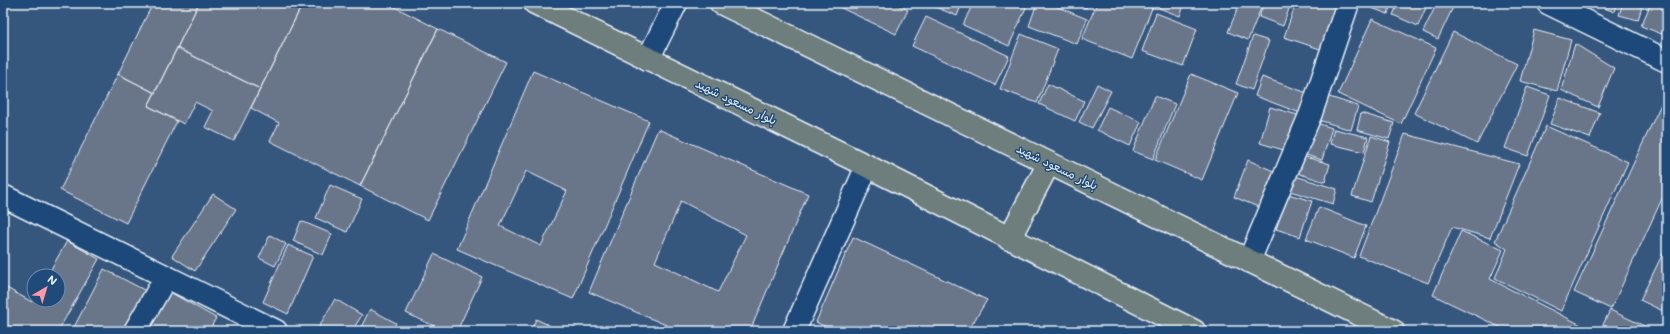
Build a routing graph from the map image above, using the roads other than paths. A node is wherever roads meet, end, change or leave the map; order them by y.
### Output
1 (535, 3) edge
2 (676, 3) edge
3 (721, 3) edge
4 (1348, 3) edge
5 (1548, 3) edge
6 (648, 59) junction
7 (1667, 61) edge
8 (1049, 163) junction
9 (868, 166) junction
10 (3, 196) edge
11 (1010, 239) junction
12 (1249, 261) junction
13 (166, 276) junction
14 (136, 331) edge
15 (276, 331) edge
16 (794, 331) edge
17 (1194, 331) edge
18 (1393, 331) edge

1 - 6 main road, بلوار مسعود شهید
2 - 6 street
3 - 8 main road, بلوار مسعود شهید
4 - 12 street
5 - 7 street
6 - 9 main road, بلوار مسعود شهید
8 - 11 main road
8 - 12 main road, بلوار مسعود شهید
9 - 11 main road, بلوار مسعود شهید
9 - 16 street
10 - 13 street
11 - 17 main road, بلوار مسعود شهید
12 - 18 main road, بلوار مسعود شهید
13 - 14 street
13 - 15 street

